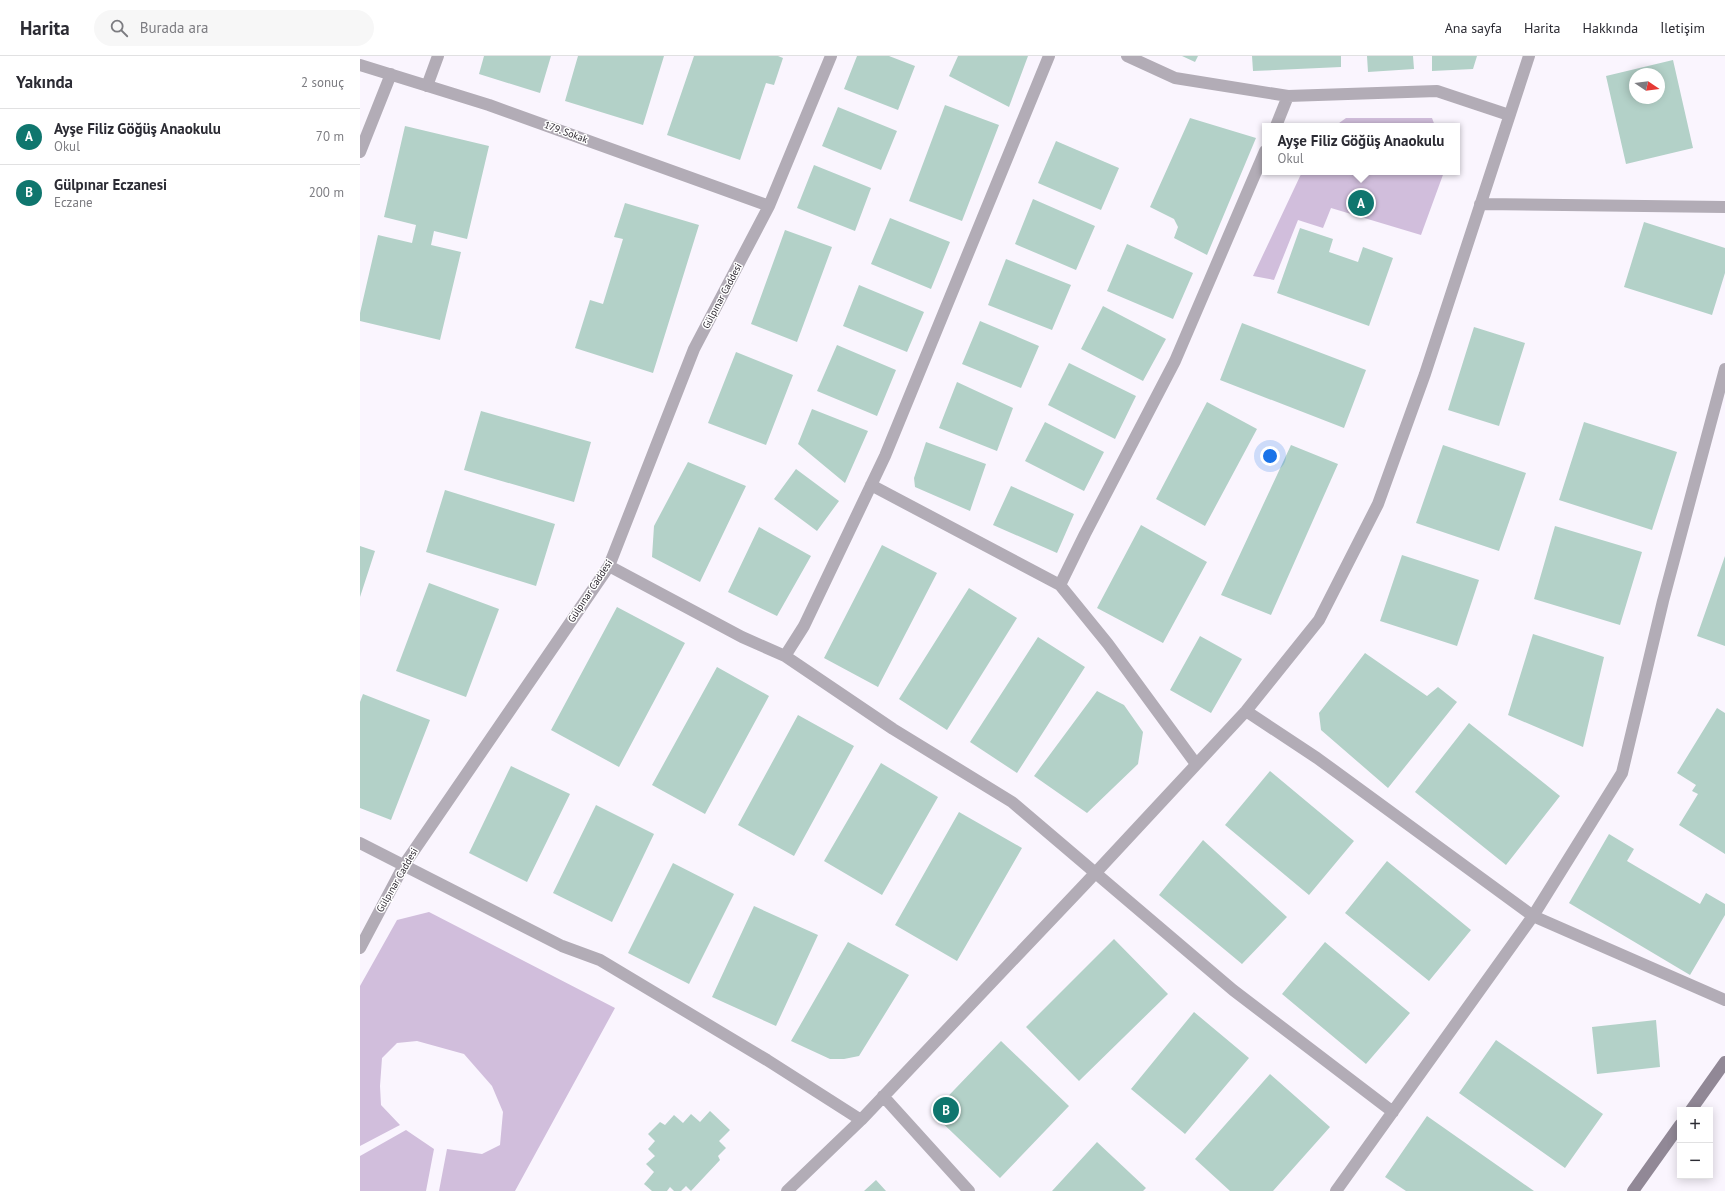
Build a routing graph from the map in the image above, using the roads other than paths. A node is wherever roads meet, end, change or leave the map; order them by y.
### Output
1 (438, 56) edge
2 (831, 56) edge
3 (1049, 56) edge
4 (1126, 56) edge
5 (1529, 56) edge
6 (360, 65) edge
7 (391, 74) junction
8 (427, 86) junction
9 (1288, 96) junction
10 (1509, 115) junction
11 (1277, 123) edge
12 (360, 152) edge
13 (1262, 158) edge
14 (1480, 204) junction
15 (769, 206) junction
16 (1725, 207) edge
17 (1725, 369) edge
18 (871, 485) junction
19 (609, 566) junction
20 (1060, 585) junction
21 (785, 656) junction
22 (1246, 711) junction
23 (1196, 764) junction
24 (360, 843) edge
25 (404, 865) junction
26 (1096, 872) junction
27 (1533, 916) junction
28 (360, 948) edge
29 (1725, 1000) edge
30 (1725, 1062) edge
31 (883, 1096) junction
32 (1693, 1107) edge
33 (1393, 1112) junction
34 (861, 1120) junction
35 (1677, 1129) edge
36 (787, 1191) edge
37 (968, 1191) edge
38 (1336, 1191) edge
39 (1633, 1191) edge

1 - 8 street
2 - 15 street, Gülpınar Caddesi
3 - 18 street
4 - 9 street
5 - 10 street
6 - 7 street, 179. Sokak
7 - 8 street, 179. Sokak
7 - 12 street
8 - 15 street, 179. Sokak
9 - 10 street
9 - 11 street
10 - 14 street
13 - 20 street
14 - 16 street
14 - 22 street
15 - 19 street, Gülpınar Caddesi
17 - 27 street
18 - 20 street
18 - 21 street
19 - 21 street
19 - 25 street, Gülpınar Caddesi
20 - 23 street
21 - 26 street
22 - 23 street
22 - 27 street
23 - 26 street
24 - 25 street
25 - 28 street, Gülpınar Caddesi
25 - 34 street
26 - 31 street
26 - 33 street
27 - 29 street
27 - 33 street
30 - 32 street
31 - 34 street
31 - 37 street
33 - 38 street
34 - 36 street
35 - 39 street

